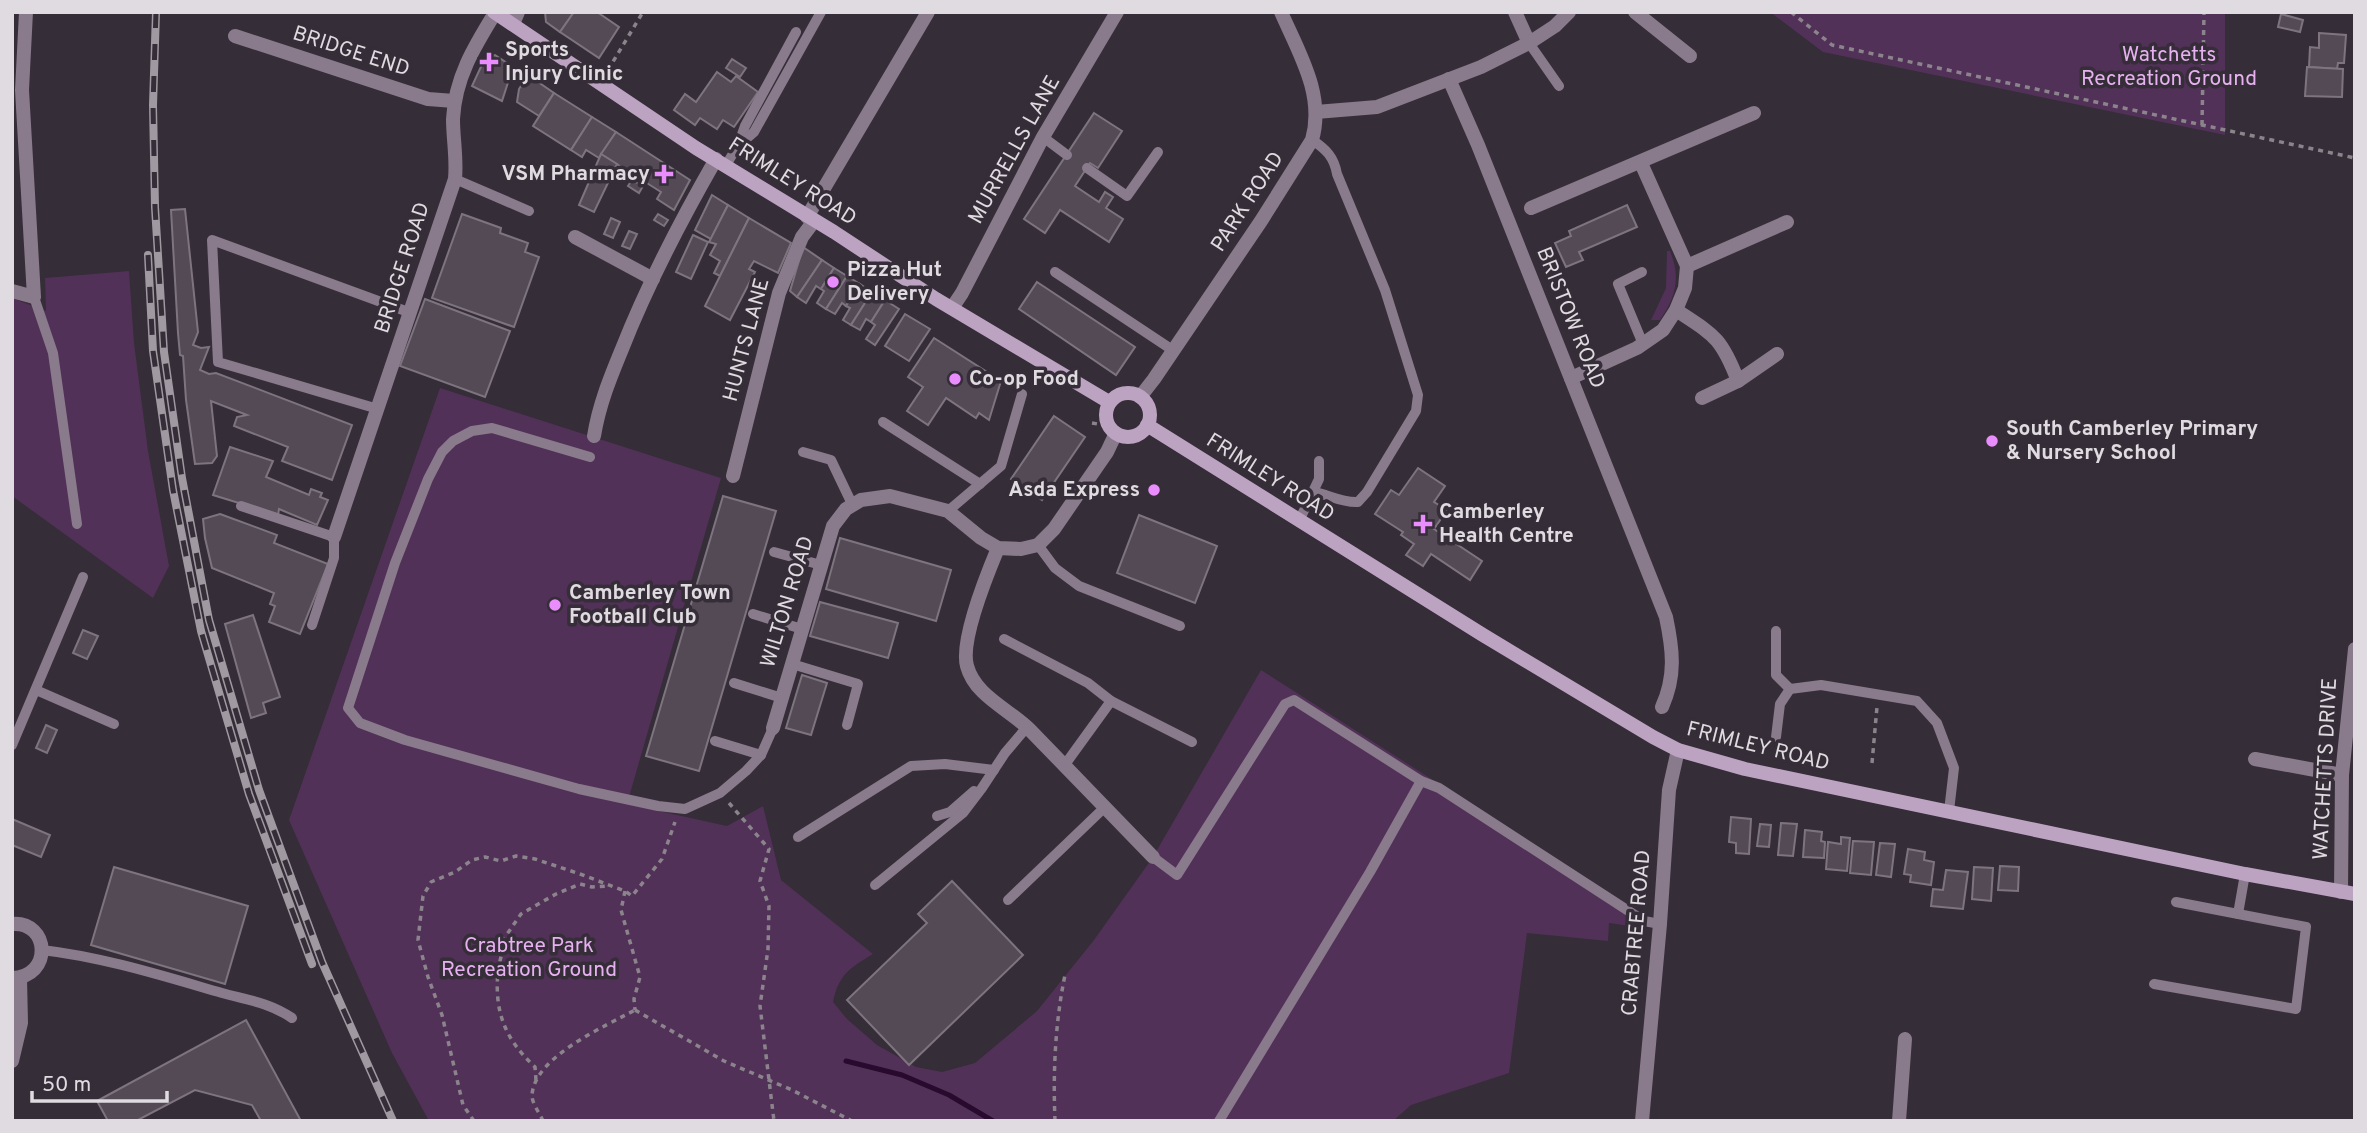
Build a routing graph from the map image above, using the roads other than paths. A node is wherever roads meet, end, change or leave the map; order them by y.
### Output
1 (26, 12) edge
2 (494, 12) edge
3 (821, 12) edge
4 (928, 12) edge
5 (1117, 12) edge
6 (1282, 12) edge
7 (1515, 12) edge
8 (1569, 12) edge
9 (1635, 12) edge
10 (515, 18) edge
11 (796, 32) dead end
12 (236, 36) dead end
13 (1529, 43) junction
14 (1689, 56) dead end
15 (1449, 79) junction
16 (1559, 86) dead end
17 (17, 88) edge
18 (454, 102) junction
19 (1316, 112) junction
20 (1754, 113) dead end
21 (1043, 136) junction
22 (1312, 140) junction
23 (737, 146) junction
24 (1158, 152) dead end
25 (1067, 155) dead end
26 (721, 162) junction
27 (1641, 163) junction
28 (1087, 168) dead end
29 (454, 179) junction
30 (1531, 208) dead end
31 (529, 211) dead end
32 (810, 219) junction
33 (1787, 222) dead end
34 (575, 237) dead end
35 (1687, 266) junction
36 (1055, 272) dead end
37 (1642, 272) dead end
38 (653, 278) junction
39 (12, 291) edge
40 (34, 298) junction
41 (952, 308) junction
42 (1676, 310) junction
43 (411, 313) junction
44 (1643, 344) junction
45 (1174, 351) junction
46 (1777, 354) dead end
47 (1571, 378) junction
48 (1738, 380) junction
49 (1022, 394) dead end
50 (1140, 397) junction
51 (1702, 398) dead end
52 (1110, 402) junction
53 (378, 410) junction
54 (883, 422) dead end
55 (1147, 425) junction
56 (1112, 429) junction
57 (594, 436) joint
58 (803, 452) dead end
59 (579, 454) junction
60 (590, 457) dead end
61 (1319, 461) dead end
62 (733, 476) dead end
63 (980, 484) junction
64 (1314, 492) junction
65 (241, 506) dead end
66 (853, 506) junction
67 (948, 511) junction
68 (1299, 521) junction
69 (77, 524) dead end
70 (334, 537) junction
71 (1038, 545) junction
72 (998, 548) junction
73 (774, 552) dead end
74 (821, 565) junction
75 (83, 577) dead end
76 (753, 614) dead end
77 (312, 625) dead end
78 (1180, 626) dead end
79 (802, 629) junction
80 (1776, 631) dead end
81 (1004, 639) dead end
82 (2355, 649) edge
83 (792, 664) junction
84 (734, 683) dead end
85 (1790, 689) junction
86 (36, 690) junction
87 (782, 698) junction
88 (1111, 701) junction
89 (1662, 707) dead end
90 (114, 724) dead end
91 (846, 725) dead end
92 (1027, 727) junction
93 (773, 728) joint
94 (1776, 737) dead end
95 (715, 741) dead end
96 (1192, 742) dead end
97 (12, 745) edge
98 (1678, 750) junction
99 (761, 755) junction
100 (2255, 759) dead end
101 (1064, 766) junction
102 (994, 770) junction
103 (2342, 775) junction
104 (1421, 781) junction
105 (985, 782) junction
106 (1104, 808) junction
107 (1949, 811) junction
108 (937, 816) dead end
109 (798, 838) dead end
110 (1153, 857) joint
111 (2245, 874) junction
112 (875, 885) dead end
113 (2348, 893) edge
114 (1008, 900) dead end
115 (2176, 902) dead end
116 (2238, 914) junction
117 (12, 924) edge
118 (1660, 924) junction
119 (42, 950) junction
120 (16, 978) edge
121 (2154, 984) dead end
122 (292, 1018) dead end
123 (1905, 1039) dead end
124 (12, 1061) edge
125 (1219, 1121) edge
126 (1642, 1121) edge
127 (1899, 1121) edge

1 - 17 street
2 - 10 main road, FRIMLEY ROAD
2 - 18 street, BRIDGE ROAD
3 - 23 lane
4 - 32 street, HUNTS LANE
5 - 21 street, MURRELLS LANE
6 - 19 street, PARK ROAD
7 - 13 street
8 - 13 street
9 - 14 street
10 - 26 main road, FRIMLEY ROAD
11 - 23 lane
12 - 18 street, BRIDGE END
13 - 15 street
13 - 16 lane
15 - 19 street
15 - 47 street, BRISTOW ROAD
17 - 40 street
18 - 29 street, BRIDGE ROAD
19 - 22 street, PARK ROAD
20 - 27 street
21 - 25 lane
21 - 41 street, MURRELLS LANE
22 - 45 street, PARK ROAD
22 - 64 lane
23 - 26 lane
24 - 28 lane
26 - 32 main road, FRIMLEY ROAD
26 - 38 street
27 - 30 street
27 - 35 street
29 - 31 lane
29 - 43 street, BRIDGE ROAD
32 - 41 main road, FRIMLEY ROAD
32 - 62 street, HUNTS LANE
33 - 35 street
34 - 38 street
35 - 42 street
36 - 45 lane
37 - 44 lane
38 - 57 street
39 - 40 street
40 - 69 lane
41 - 52 main road, FRIMLEY ROAD
42 - 44 street
42 - 48 street
43 - 53 street, BRIDGE ROAD
43 - 53 lane
44 - 47 street
45 - 50 street, PARK ROAD
46 - 48 street
47 - 89 street, BRISTOW ROAD
48 - 51 street
49 - 63 lane
50 - 52 main road
50 - 55 main road
52 - 56 main road
53 - 70 street, BRIDGE ROAD
54 - 63 lane
55 - 56 main road
55 - 68 main road, FRIMLEY ROAD
56 - 71 street
57 - 59 lane
58 - 66 lane
59 - 60 lane
59 - 99 lane, WILTON ROAD
61 - 64 lane
63 - 67 lane
64 - 68 lane
65 - 70 lane
66 - 67 street
66 - 74 street, WILTON ROAD
67 - 72 street
68 - 98 main road, FRIMLEY ROAD
70 - 77 lane
71 - 72 street
71 - 78 lane
72 - 92 street
73 - 74 lane
74 - 79 street, WILTON ROAD
75 - 86 lane
76 - 79 lane
79 - 83 street, WILTON ROAD
80 - 85 lane
81 - 88 lane
82 - 103 street, WATCHETTS DRIVE
83 - 87 street, WILTON ROAD
83 - 91 lane
84 - 87 lane
85 - 94 lane
85 - 107 lane
86 - 90 lane
86 - 97 lane
87 - 93 street, WILTON ROAD
88 - 96 lane
88 - 101 lane
92 - 101 street
92 - 102 lane
93 - 99 lane, WILTON ROAD
95 - 99 lane
98 - 107 main road, FRIMLEY ROAD
98 - 118 street, CRABTREE ROAD
100 - 103 street
101 - 106 street
102 - 105 lane
102 - 109 lane
103 - 113 street, WATCHETTS DRIVE
104 - 110 lane
104 - 118 lane
104 - 125 lane
105 - 108 lane
105 - 112 lane
106 - 110 street
106 - 114 lane
107 - 111 main road, FRIMLEY ROAD
111 - 113 main road, FRIMLEY ROAD
111 - 116 lane
115 - 116 lane
116 - 121 lane
117 - 119 street
118 - 126 street, CRABTREE ROAD
119 - 120 street
119 - 122 lane
120 - 124 street
123 - 127 street

